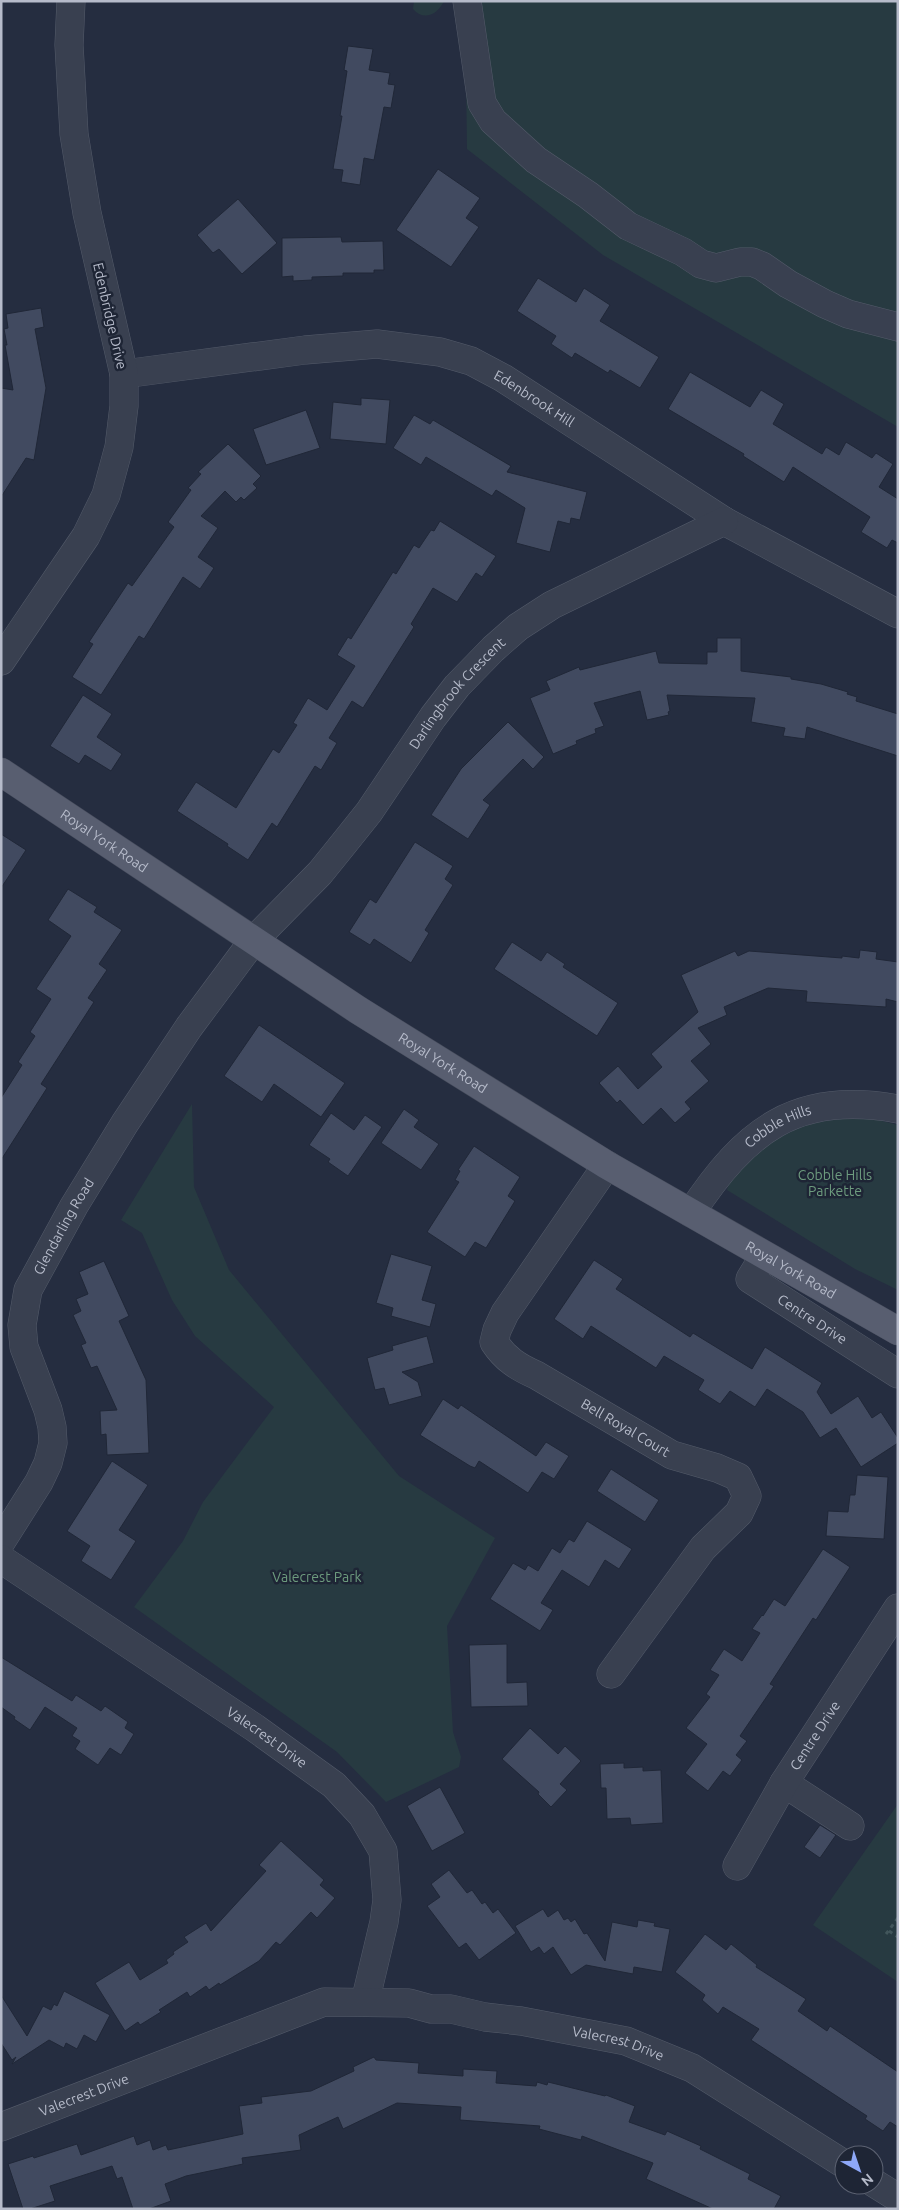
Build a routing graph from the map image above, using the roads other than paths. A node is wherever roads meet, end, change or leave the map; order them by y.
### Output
1 (71, 1) edge
2 (467, 1) edge
3 (898, 327) edge
4 (124, 374) junction
5 (724, 522) junction
6 (898, 614) edge
7 (1, 661) edge
8 (1, 772) edge
9 (253, 940) junction
10 (898, 1109) edge
11 (607, 1164) junction
12 (691, 1213) junction
13 (764, 1256) junction
14 (898, 1331) edge
15 (898, 1374) edge
16 (1, 1542) edge
17 (1, 1559) edge
18 (898, 1608) edge
19 (611, 1674) dead end
20 (784, 1783) junction
21 (850, 1826) dead end
22 (737, 1866) dead end
23 (365, 2002) junction
24 (1, 2127) edge
25 (834, 2158) edge
26 (884, 2189) edge
27 (898, 2198) edge

1 - 4 street, Edenbridge Drive
2 - 3 street
4 - 5 street, Edenbrook Hill
4 - 7 street, Edenbridge Drive
5 - 6 street, Edenbrook Hill
5 - 9 street, Darlingbrook Crescent
8 - 9 main road, Royal York Road
9 - 11 main road, Royal York Road
9 - 16 street, Glendarling Road
10 - 12 street, Cobble Hills
11 - 12 main road, Royal York Road
11 - 19 street, Bell Royal Court
12 - 13 main road, Royal York Road
13 - 14 main road, Royal York Road
13 - 15 street, Centre Drive
17 - 23 street, Valecrest Drive
18 - 20 street, Centre Drive
20 - 21 street
20 - 22 street, Centre Drive
23 - 24 street, Valecrest Drive
23 - 25 street, Valecrest Drive
26 - 27 street

